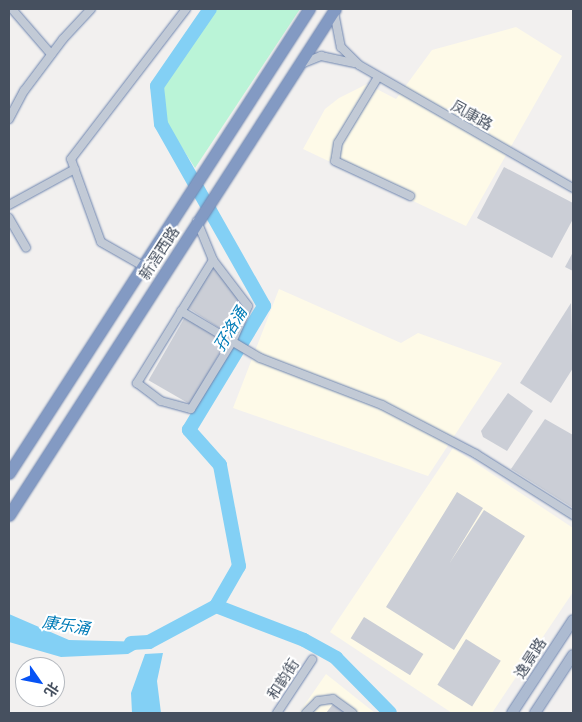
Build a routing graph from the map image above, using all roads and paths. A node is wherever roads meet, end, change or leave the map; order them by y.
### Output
1 (12, 9) edge
2 (91, 9) edge
3 (186, 9) edge
4 (309, 9) edge
5 (334, 9) edge
6 (52, 54) junction
7 (358, 65) junction
8 (298, 66) junction
9 (378, 77) junction
10 (9, 119) edge
11 (75, 169) junction
12 (573, 188) edge
13 (410, 196) dead end
14 (9, 204) edge
15 (9, 218) edge
16 (197, 221) junction
17 (26, 248) dead end
18 (213, 260) junction
19 (143, 266) junction
20 (181, 311) junction
21 (232, 342) junction
22 (9, 473) edge
23 (9, 515) edge
24 (573, 516) edge
25 (572, 623) edge
26 (573, 655) edge
27 (312, 660) dead end
28 (277, 713) edge
29 (306, 713) edge
30 (352, 713) edge
31 (512, 713) edge
32 (535, 713) edge

1 - 6 street
2 - 6 street
3 - 11 street
4 - 19 highway, 新滘西路
5 - 7 street
5 - 8 highway, 新滘西路
6 - 10 street
7 - 8 street
7 - 9 street, 凤康路
8 - 16 highway, 新滘西路
9 - 12 street, 凤康路
9 - 13 street
11 - 14 street
11 - 19 street
15 - 17 street
16 - 18 street
16 - 23 highway, 新滘西路
18 - 20 street
18 - 21 street
19 - 22 highway, 新滘西路
20 - 21 street
20 - 21 street
21 - 24 street
25 - 31 main road, 逸景路
26 - 32 main road
27 - 28 street, 和韵街
29 - 30 street

